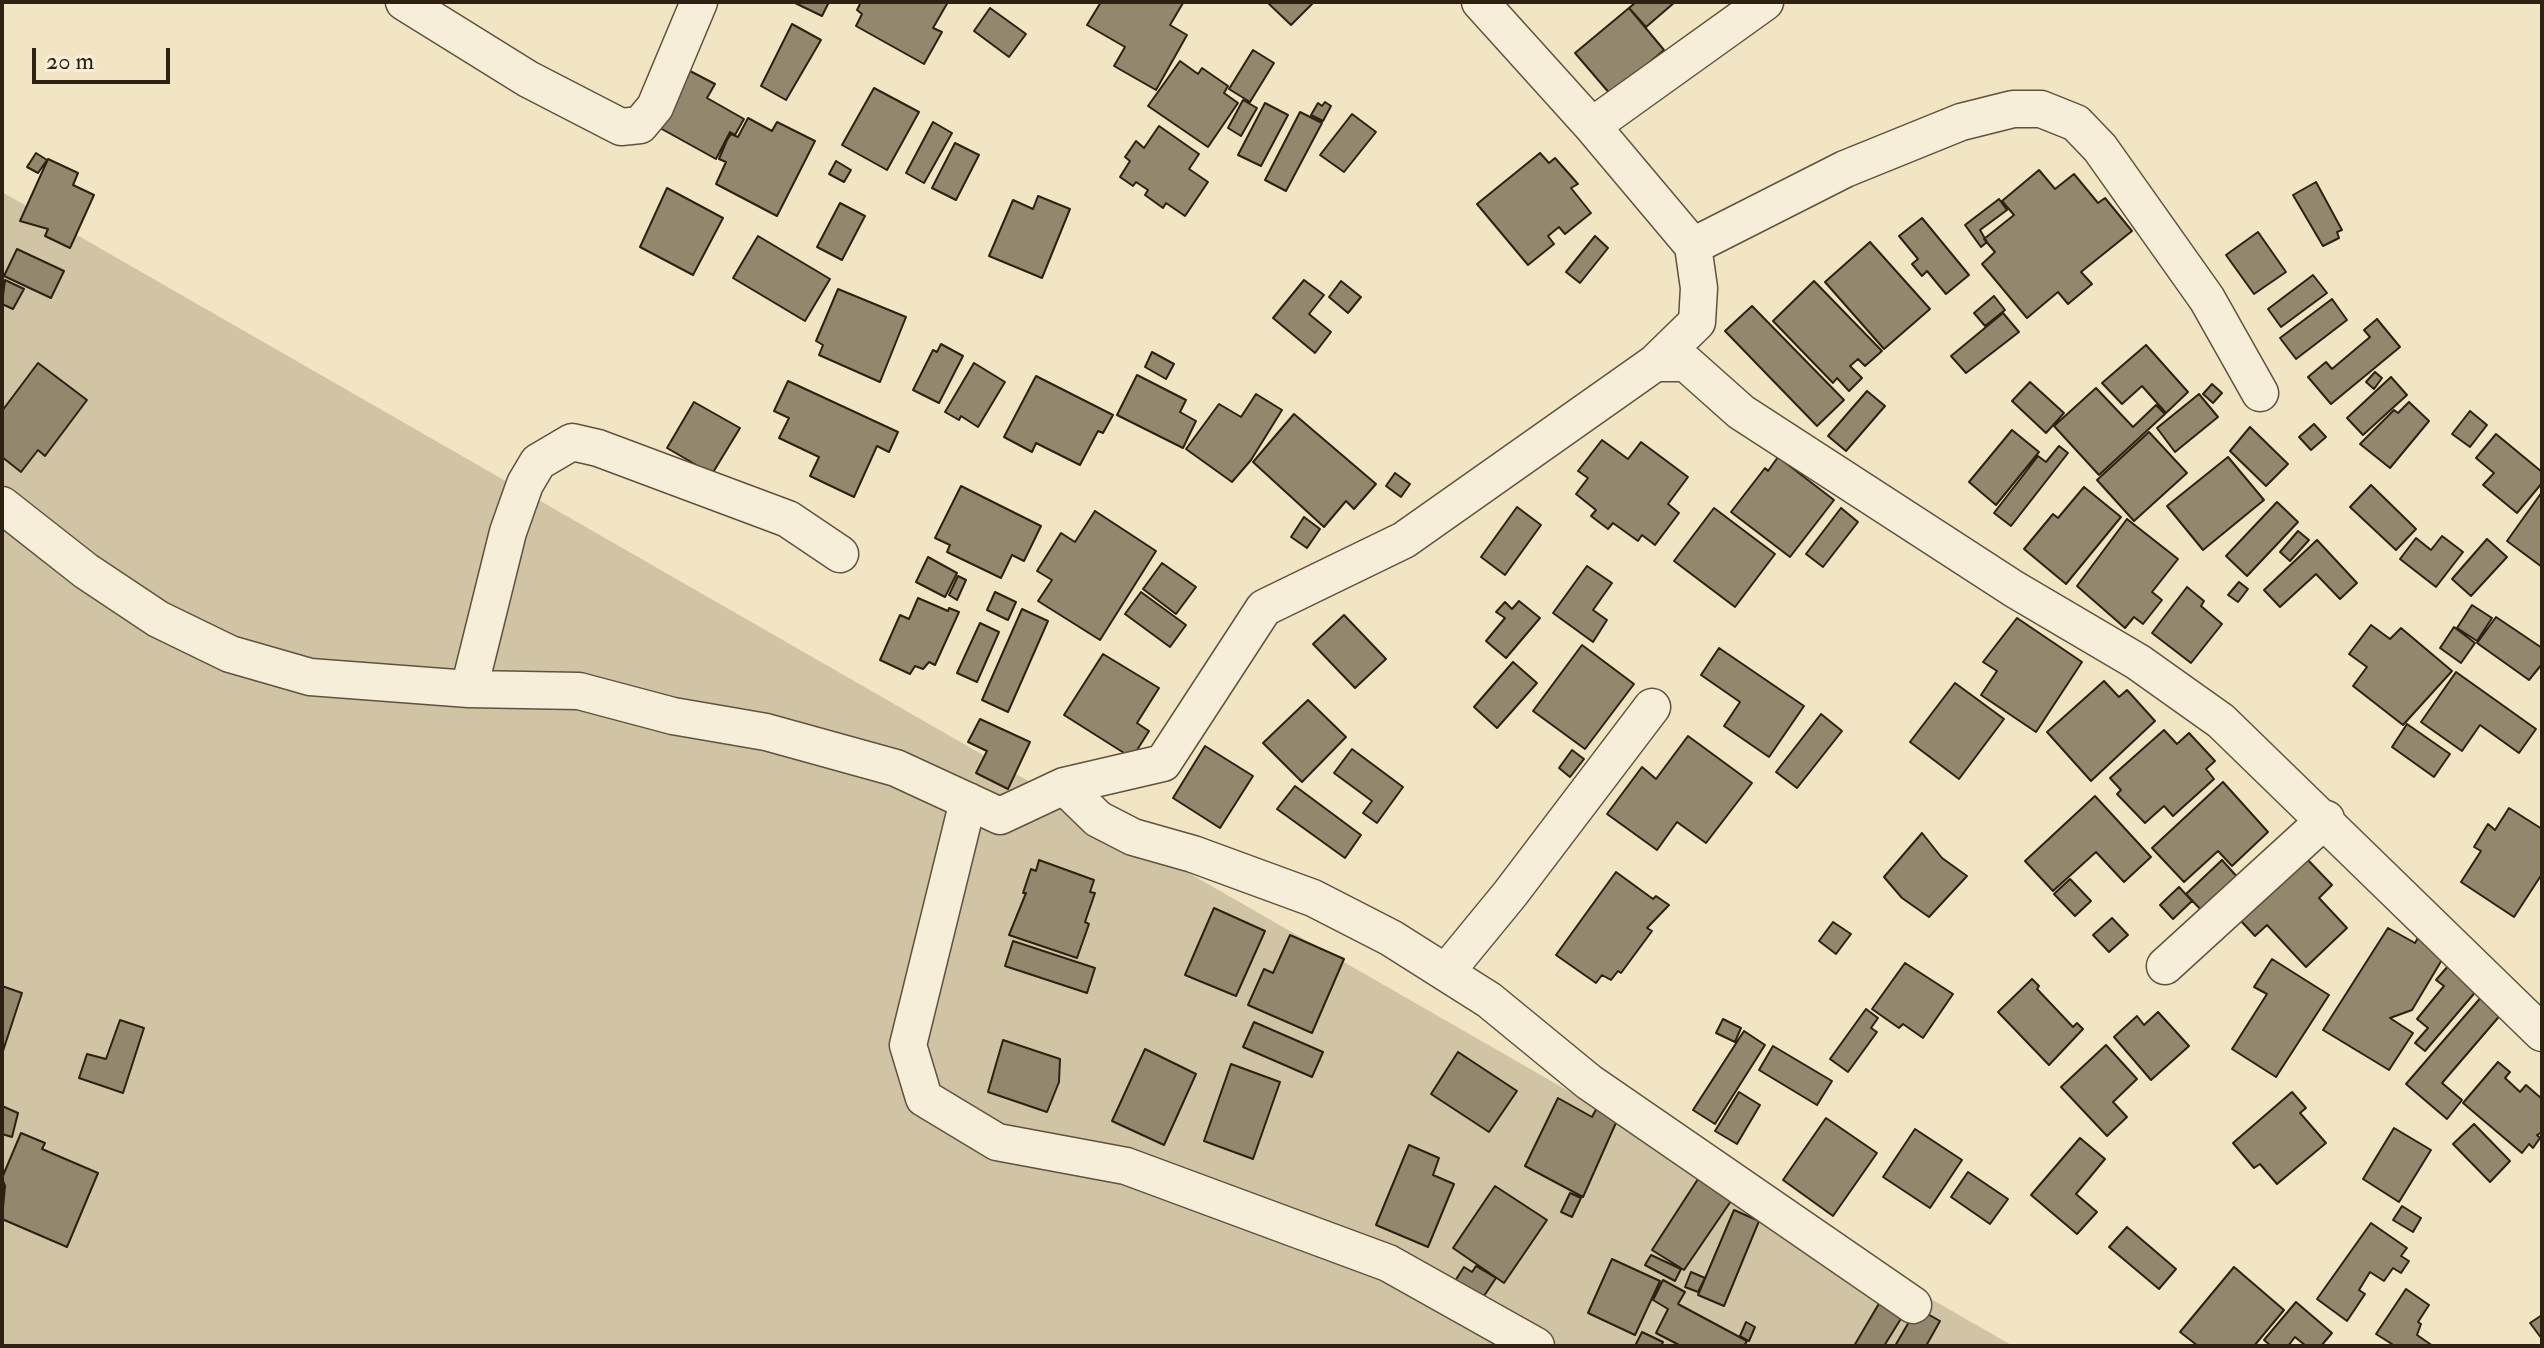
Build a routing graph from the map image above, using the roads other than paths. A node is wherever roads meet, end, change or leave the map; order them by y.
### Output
1 (404, 2) edge
2 (699, 2) edge
3 (1480, 2) edge
4 (1765, 2) edge
5 (1592, 126) junction
6 (1693, 246) junction
7 (1655, 363) junction
8 (2260, 393) dead end
9 (2, 505) edge
10 (840, 554) dead end
11 (469, 689) junction
12 (1652, 707) dead end
13 (1064, 786) junction
14 (968, 801) junction
15 (2326, 819) junction
16 (2165, 966) dead end
17 (1446, 972) junction
18 (2542, 1033) edge
19 (1913, 1305) dead end
20 (1536, 1346) edge

1 - 2 street
3 - 5 street
4 - 5 street
5 - 6 street
6 - 7 street
6 - 8 street
7 - 13 street
7 - 15 street
9 - 11 street
10 - 11 street
11 - 14 street
12 - 17 street
13 - 14 street
13 - 17 street
14 - 20 street
15 - 16 street
15 - 18 street
17 - 19 street

